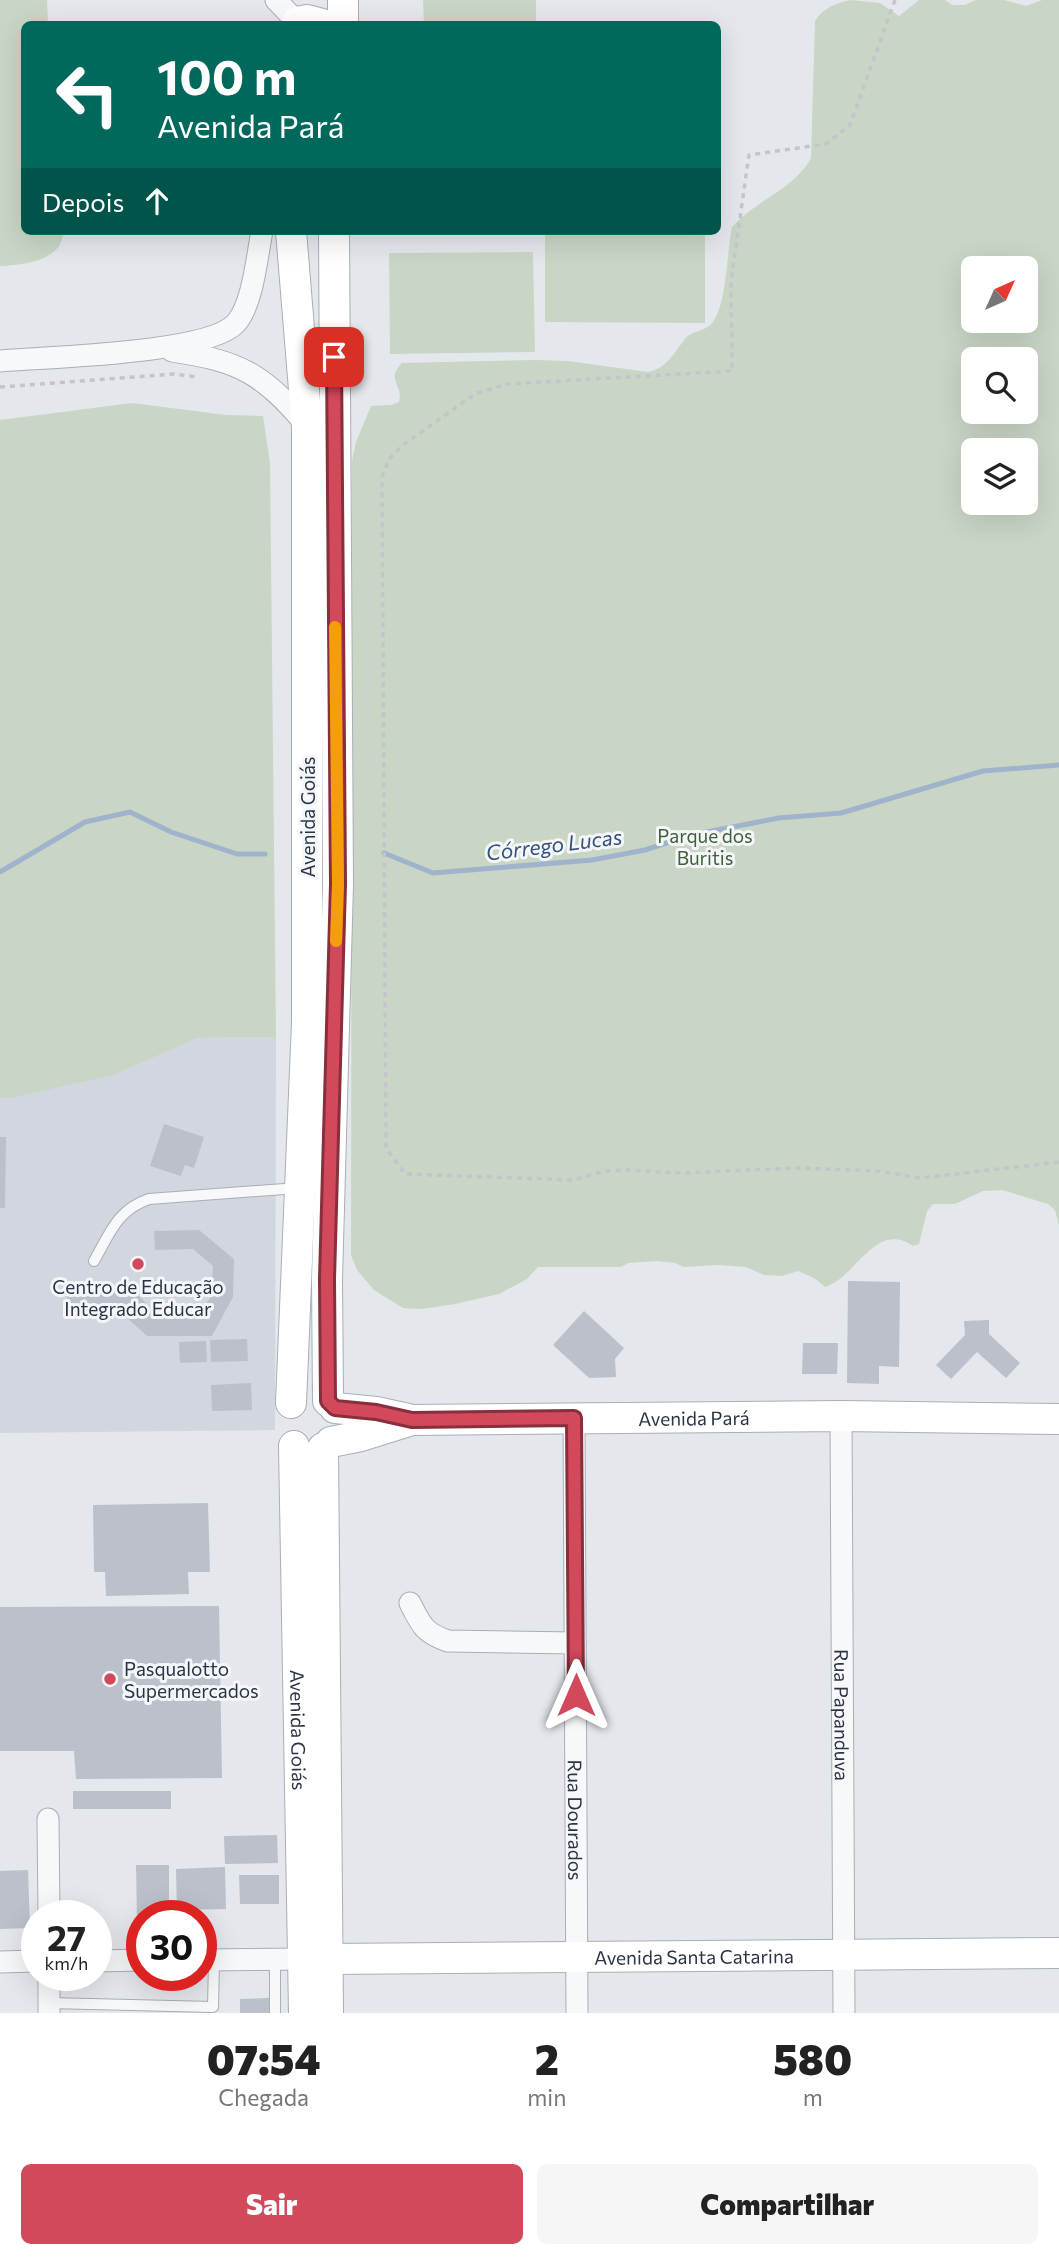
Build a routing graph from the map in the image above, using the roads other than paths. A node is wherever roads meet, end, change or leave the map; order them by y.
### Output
1 (276, 0) edge
2 (343, 0) edge
3 (304, 18) edge
4 (343, 21) edge
5 (261, 235) edge
6 (290, 235) edge
7 (334, 235) edge
8 (156, 349) junction
9 (0, 361) edge
10 (307, 426) junction
11 (301, 1188) junction
12 (94, 1261) dead end
13 (291, 1403) junction
14 (331, 1405) junction
15 (841, 1416) junction
16 (574, 1418) junction
17 (1059, 1419) edge
18 (412, 1420) junction
19 (327, 1445) junction
20 (294, 1446) junction
21 (410, 1603) dead end
22 (576, 1643) junction
23 (48, 1819) dead end
24 (48, 1900) edge
25 (1059, 1953) edge
26 (844, 1954) junction
27 (578, 1957) junction
28 (302, 1959) junction
29 (217, 1960) edge
30 (21, 1961) edge
31 (0, 1962) edge
32 (211, 1991) edge
33 (49, 2008) edge
34 (275, 2013) edge
35 (304, 2013) edge
36 (328, 2013) edge
37 (578, 2013) edge
38 (844, 2013) edge

1 - 3 street
2 - 4 main road
5 - 8 street
6 - 10 main road, Avenida Goiás
7 - 14 main road, Avenida Goiás
8 - 9 street
8 - 10 street
10 - 11 main road, Avenida Goiás
11 - 12 lane
11 - 13 main road, Avenida Goiás
13 - 14 main road
13 - 20 main road
14 - 18 main road
14 - 19 main road
15 - 16 main road, Avenida Pará
15 - 17 main road, Avenida Pará
15 - 26 street, Rua Papanduva
16 - 18 main road, Avenida Pará
16 - 22 street, Rua Dourados
18 - 19 main road, Avenida Pará
19 - 20 main road
19 - 28 main road, Avenida Goiás
20 - 28 main road, Avenida Goiás
21 - 22 street
22 - 27 street, Rua Dourados
23 - 24 street
25 - 26 main road, Avenida Santa Catarina
26 - 27 main road, Avenida Santa Catarina
26 - 38 street, Rua Papanduva
27 - 28 main road, Avenida Santa Catarina
27 - 37 street, Rua Dourados
28 - 29 street, Avenida Santa Catarina
28 - 34 lane
28 - 35 main road, Avenida Goiás
28 - 36 main road, Avenida Goiás
30 - 31 street
32 - 33 lane

